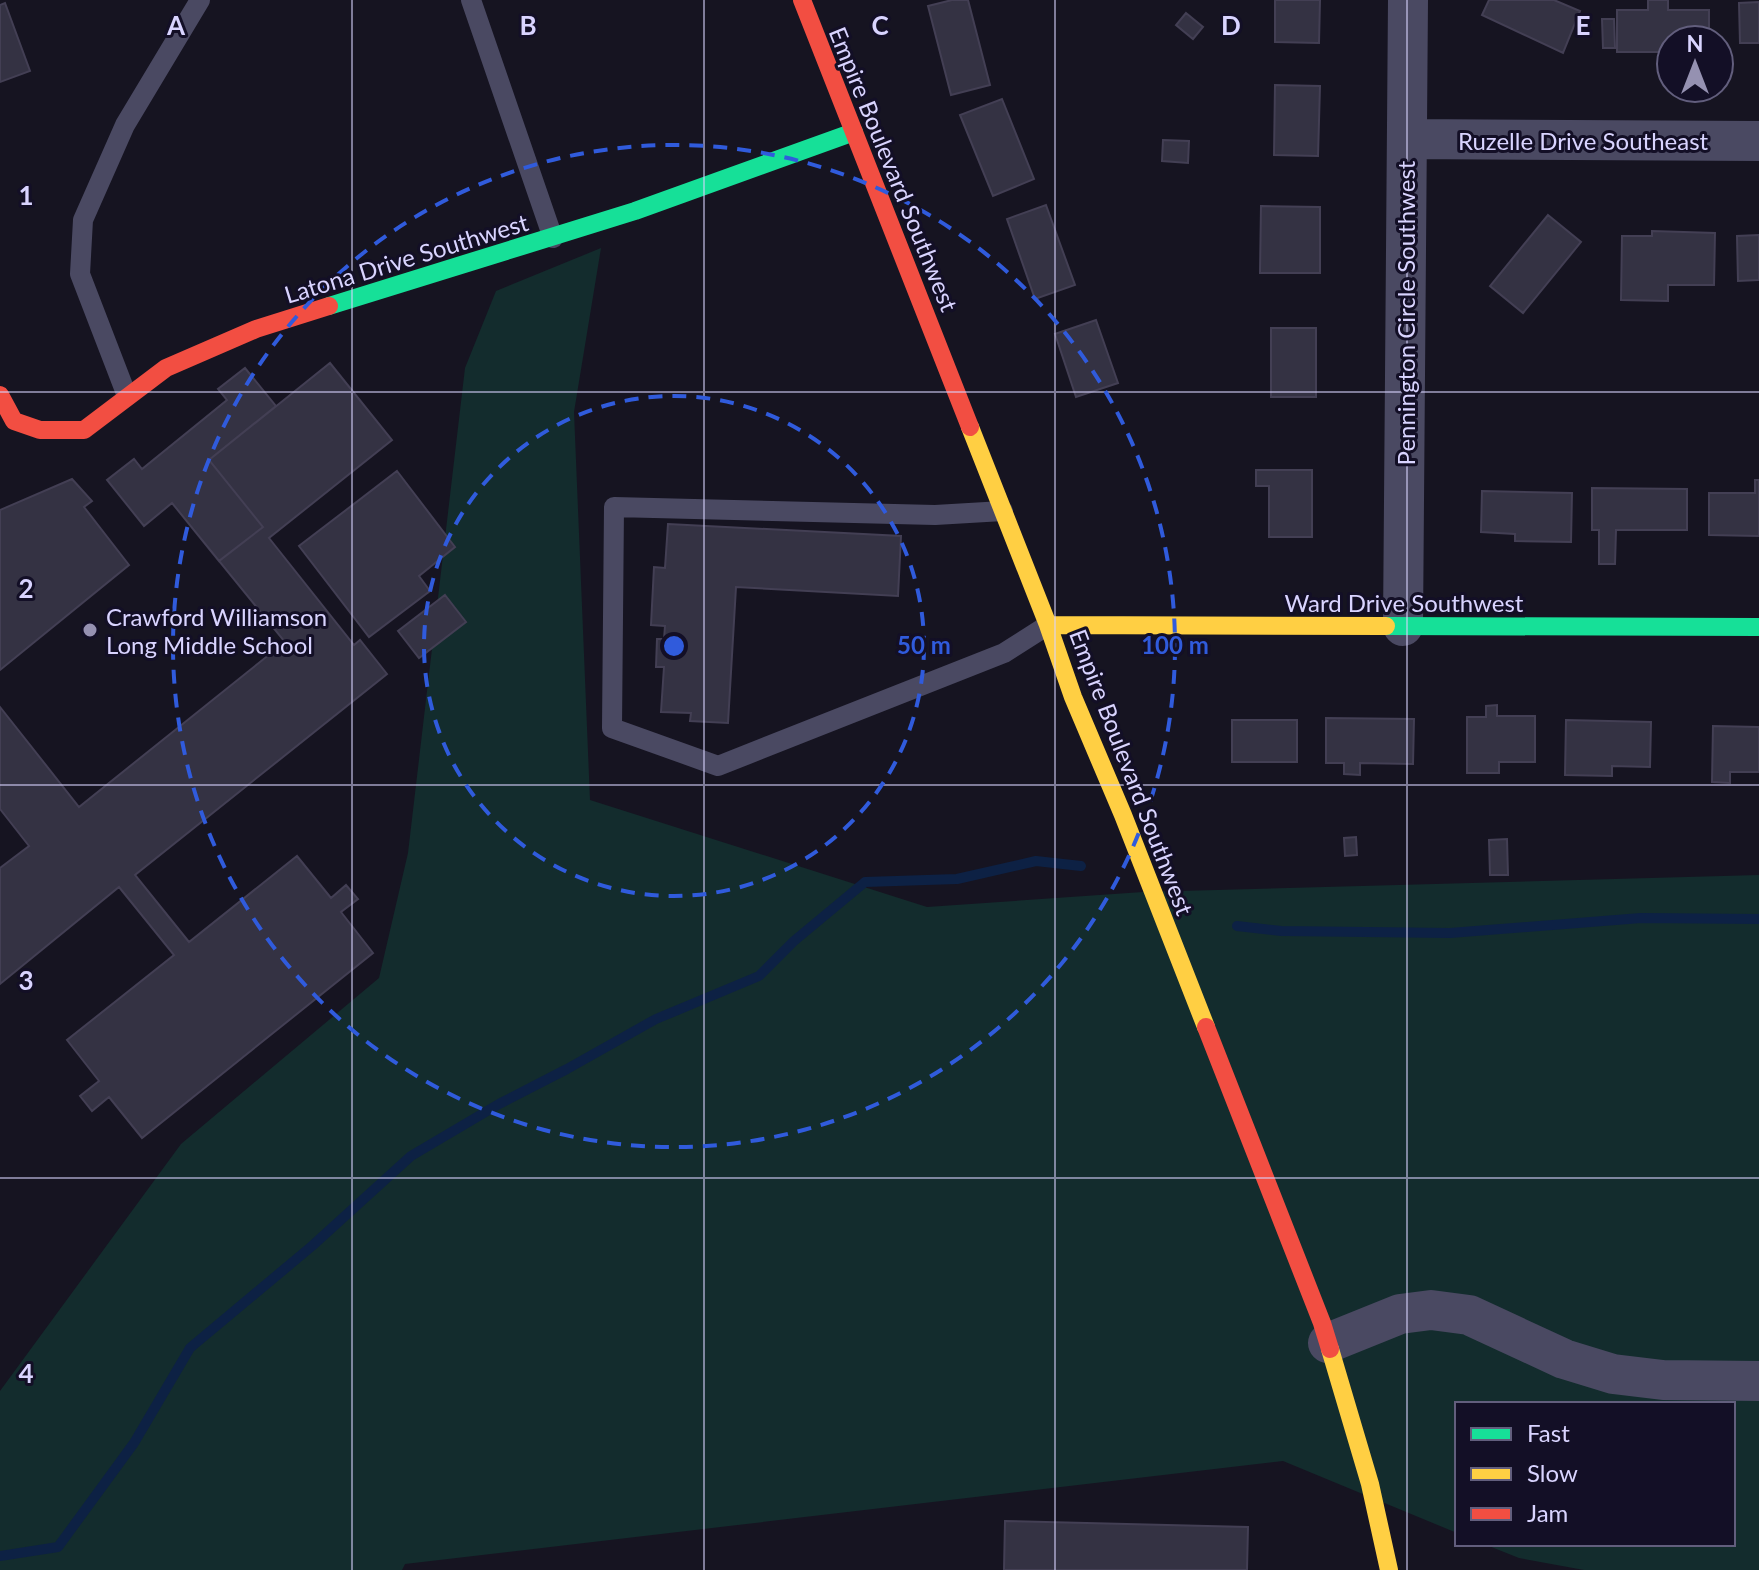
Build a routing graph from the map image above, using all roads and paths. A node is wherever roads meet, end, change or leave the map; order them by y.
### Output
1 (200, 0) edge
2 (471, 0) edge
3 (802, 0) edge
4 (1408, 0) edge
5 (854, 132) junction
6 (1407, 139) junction
7 (1759, 141) edge
8 (553, 238) junction
9 (0, 395) edge
10 (127, 396) junction
11 (1003, 511) junction
12 (1048, 625) junction
13 (1403, 626) junction
14 (1759, 627) edge
15 (1328, 1343) junction
16 (1759, 1381) edge
17 (1389, 1570) edge

1 - 10 lane
2 - 8 lane
3 - 5 street, Empire Boulevard Southwest
4 - 6 street, Pennington Circle Southwest
5 - 8 street, Latona Drive Southwest
5 - 11 street, Empire Boulevard Southwest
6 - 7 street, Ruzelle Drive Southeast
6 - 13 street, Pennington Circle Southwest
8 - 10 street, Latona Drive Southwest
9 - 10 street, Latona Drive Southwest
11 - 12 street, Empire Boulevard Southwest
11 - 12 lane
12 - 13 street, Ward Drive Southwest
12 - 15 street, Empire Boulevard Southwest
13 - 14 street, Ward Drive Southwest
15 - 16 street
15 - 17 street, Empire Boulevard Southwest

